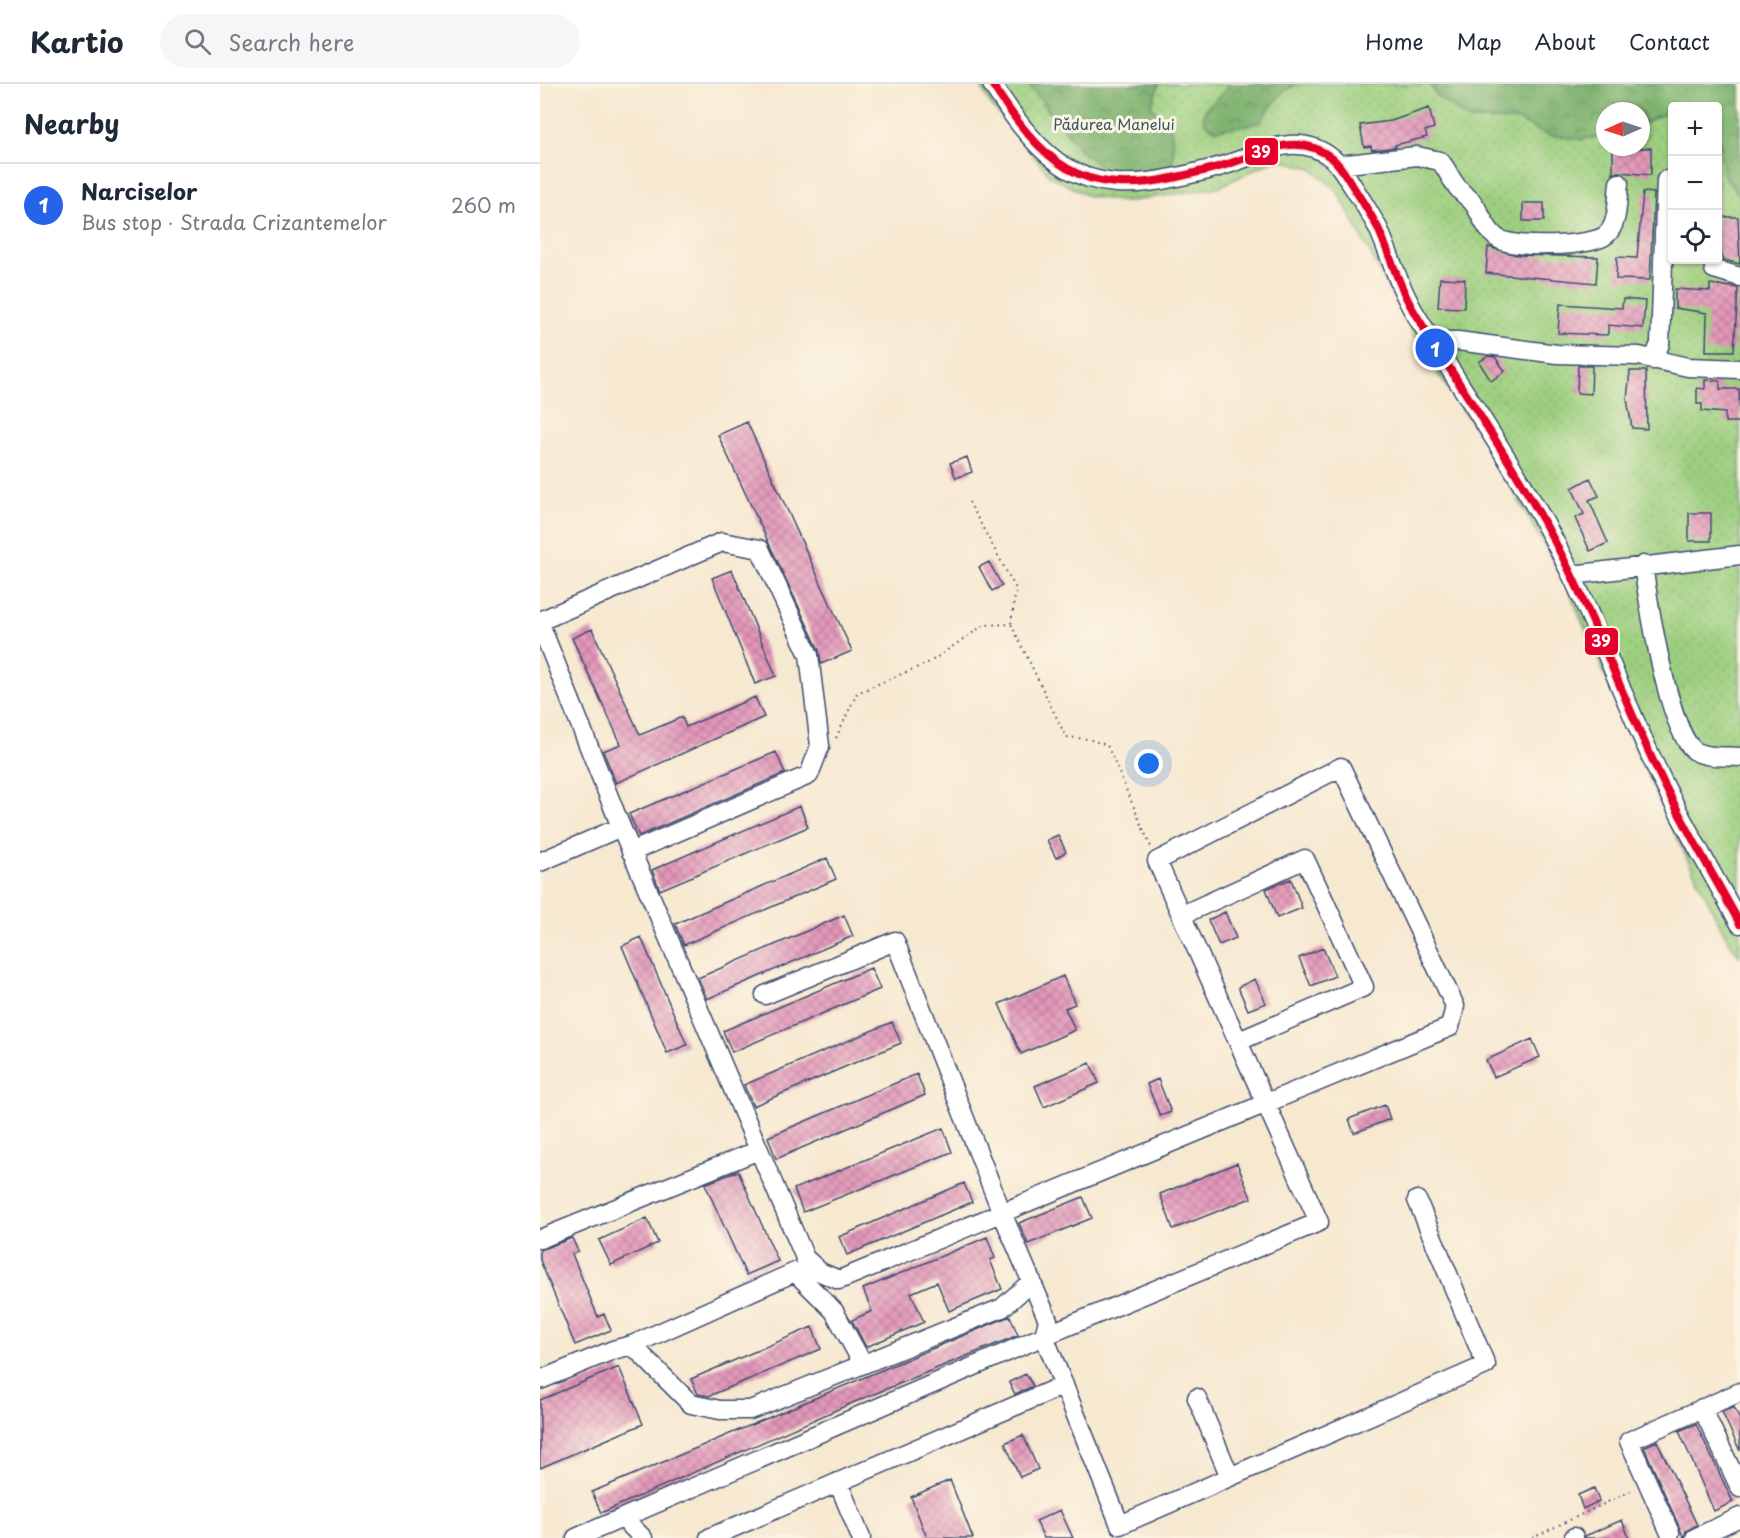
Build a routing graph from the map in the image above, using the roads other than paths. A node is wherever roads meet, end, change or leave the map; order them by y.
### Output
1 (992, 84) edge
2 (1339, 165) junction
3 (1666, 180) dead end
4 (1619, 183) dead end
5 (1713, 264) edge
6 (1740, 277) edge
7 (1434, 341) junction
8 (1653, 360) junction
9 (1740, 369) edge
10 (1740, 555) edge
11 (1642, 565) junction
12 (1572, 575) junction
13 (540, 623) edge
14 (1740, 757) edge
15 (621, 827) junction
16 (631, 852) junction
17 (540, 862) edge
18 (1182, 915) junction
19 (1740, 924) edge
20 (765, 995) dead end
21 (1239, 1041) junction
22 (1267, 1103) junction
23 (759, 1150) junction
24 (1417, 1200) dead end
25 (1002, 1213) junction
26 (540, 1239) edge
27 (1032, 1281) junction
28 (1044, 1336) junction
29 (632, 1345) junction
30 (863, 1364) junction
31 (540, 1380) edge
32 (1064, 1385) junction
33 (1740, 1392) edge
34 (1197, 1398) dead end
35 (1702, 1408) junction
36 (1230, 1477) junction
37 (838, 1482) junction
38 (1740, 1488) edge
39 (1740, 1517) edge
40 (623, 1518) junction
41 (1123, 1531) edge
42 (1670, 1533) dead end
43 (576, 1538) edge
44 (643, 1538) edge
45 (709, 1538) edge
46 (861, 1538) edge
47 (1695, 1538) edge

1 - 2 street
2 - 4 street
2 - 7 street
3 - 8 street
5 - 6 street
7 - 8 street
7 - 12 street
8 - 9 street
10 - 11 street
11 - 12 street
11 - 14 street
12 - 19 street
13 - 15 street
13 - 16 street
15 - 16 street
15 - 17 street
16 - 23 street
18 - 21 street
18 - 21 street
18 - 22 street
20 - 25 street
21 - 22 street
22 - 25 street
22 - 28 street
23 - 25 street
23 - 26 street
24 - 36 street
25 - 27 street
27 - 28 street
27 - 30 street
28 - 32 street
28 - 40 street
29 - 30 street
29 - 30 street
29 - 31 street
32 - 37 street
32 - 41 street
33 - 35 street
34 - 36 street
35 - 38 street
35 - 42 street
36 - 41 street
37 - 45 street
37 - 46 street
39 - 47 street
40 - 43 street
40 - 44 street

